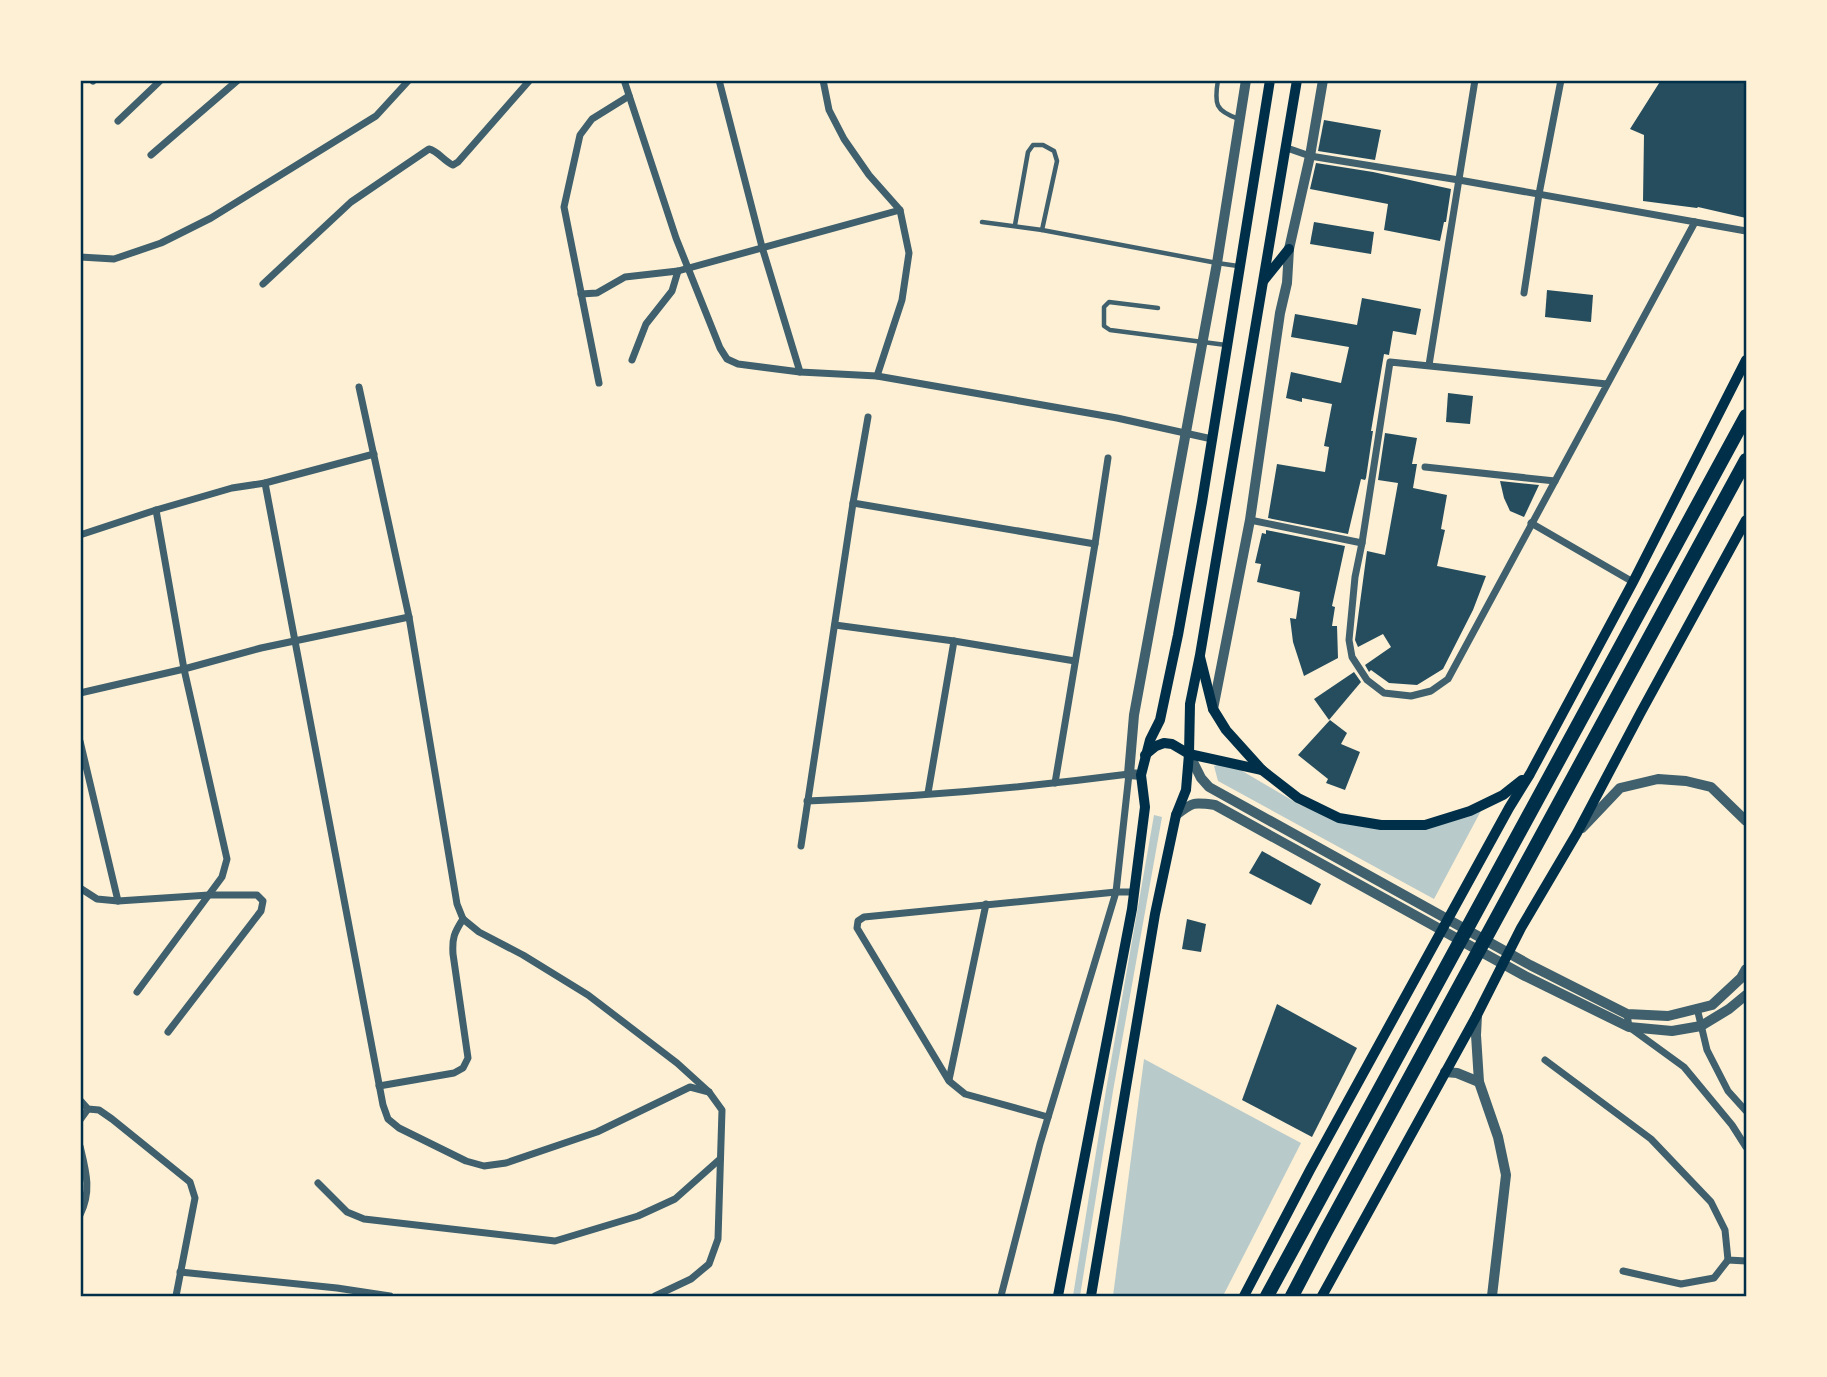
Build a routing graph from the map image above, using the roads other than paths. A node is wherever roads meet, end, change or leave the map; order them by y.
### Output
1 (161, 80) edge
2 (238, 80) edge
3 (409, 80) edge
4 (530, 80) edge
5 (624, 80) edge
6 (719, 80) edge
7 (823, 80) edge
8 (1218, 80) edge
9 (1246, 80) edge
10 (1270, 80) edge
11 (1297, 80) edge
12 (1323, 80) edge
13 (1475, 80) edge
14 (1561, 80) edge
15 (629, 96) junction
16 (1240, 119) junction
17 (118, 121) dead end
18 (1286, 148) junction
19 (151, 155) dead end
20 (1310, 156) junction
21 (1459, 180) junction
22 (1539, 194) junction
23 (900, 210) junction
24 (982, 222) dead end
25 (1695, 222) junction
26 (1014, 225) junction
27 (1042, 230) junction
28 (1746, 231) edge
29 (762, 247) junction
30 (1289, 249) junction
31 (80, 257) edge
32 (1217, 263) junction
33 (1239, 266) junction
34 (688, 268) junction
35 (678, 271) junction
36 (1263, 283) junction
37 (263, 284) dead end
38 (1524, 293) dead end
39 (581, 294) junction
40 (1158, 308) dead end
41 (1202, 342) junction
42 (1227, 345) junction
43 (632, 360) dead end
44 (1746, 360) edge
45 (1429, 365) junction
46 (800, 372) junction
47 (877, 376) junction
48 (598, 383) dead end
49 (1607, 384) junction
50 (359, 387) dead end
51 (1218, 398) junction
52 (1242, 403) junction
53 (1746, 416) edge
54 (868, 418) dead end
55 (1185, 433) junction
56 (1212, 439) junction
57 (373, 454) junction
58 (1108, 458) dead end
59 (1746, 460) edge
60 (1425, 467) dead end
61 (1555, 481) junction
62 (265, 484) junction
63 (853, 503) junction
64 (156, 510) junction
65 (1250, 520) junction
66 (1746, 520) edge
67 (1531, 523) junction
68 (80, 535) edge
69 (1362, 543) junction
70 (1095, 544) junction
71 (1633, 582) junction
72 (409, 617) junction
73 (835, 625) junction
74 (294, 641) junction
75 (954, 641) junction
76 (1200, 655) junction
77 (1075, 660) junction
78 (184, 669) junction
79 (80, 693) edge
80 (1213, 709) junction
81 (80, 741) edge
82 (1189, 754) junction
83 (1145, 755) junction
84 (1262, 769) junction
85 (1129, 774) junction
86 (1530, 774) junction
87 (1141, 775) junction
88 (1055, 783) junction
89 (928, 793) junction
90 (807, 802) junction
91 (1176, 815) junction
92 (1746, 821) edge
93 (1577, 833) junction
94 (801, 846) dead end
95 (80, 888) edge
96 (1116, 892) junction
97 (1134, 892) junction
98 (209, 895) junction
99 (118, 901) junction
100 (986, 904) junction
101 (463, 919) junction
102 (1746, 969) edge
103 (137, 992) dead end
104 (1746, 995) edge
105 (1697, 1008) junction
106 (1627, 1014) junction
107 (1478, 1015) junction
108 (1701, 1026) junction
109 (1629, 1027) junction
110 (168, 1032) dead end
111 (1545, 1060) dead end
112 (1445, 1072) junction
113 (949, 1081) junction
114 (1479, 1082) junction
115 (379, 1086) junction
116 (709, 1092) junction
117 (80, 1100) edge
118 (88, 1109) junction
119 (1746, 1111) edge
120 (1048, 1117) junction
121 (80, 1120) edge
122 (80, 1146) edge
123 (1746, 1147) edge
124 (720, 1158) junction
125 (318, 1183) dead end
126 (80, 1215) edge
127 (1728, 1260) junction
128 (1746, 1261) edge
129 (1623, 1271) dead end
130 (180, 1272) junction
131 (176, 1297) edge
132 (390, 1297) edge
133 (655, 1297) edge
134 (1001, 1297) edge
135 (1058, 1297) edge
136 (1091, 1297) edge
137 (1244, 1297) edge
138 (1267, 1297) edge
139 (1292, 1297) edge
140 (1322, 1297) edge
141 (1492, 1297) edge

1 - 17 street
2 - 19 street
3 - 31 street
4 - 37 street
5 - 15 street
6 - 29 street
7 - 23 street
8 - 16 lane
9 - 16 street
10 - 33 main road
11 - 18 main road
12 - 20 street
13 - 21 street
14 - 22 street
15 - 34 street
15 - 39 street
16 - 32 street
18 - 20 street
18 - 36 main road
20 - 21 street
20 - 30 street
21 - 22 street
21 - 45 street
22 - 25 street
22 - 38 street
23 - 29 street
23 - 47 street
24 - 26 lane
25 - 28 street
25 - 49 street
26 - 27 lane
26 - 27 lane
27 - 32 lane
29 - 34 street
29 - 46 street
30 - 36 main road
30 - 65 street
32 - 33 lane
32 - 41 street
33 - 42 main road
34 - 35 street
34 - 46 street
35 - 39 street
35 - 43 street
36 - 52 main road
39 - 48 street
40 - 41 lane
41 - 42 lane
41 - 55 street
42 - 51 main road
44 - 71 main road
45 - 49 street
45 - 69 street
46 - 47 street
47 - 55 street
49 - 61 street
50 - 57 street
51 - 52 main road
51 - 56 main road
52 - 76 main road
53 - 138 highway
54 - 63 street
55 - 56 street
55 - 85 street
56 - 83 main road
57 - 62 street
57 - 72 street
58 - 70 street
59 - 139 highway
60 - 61 street
61 - 67 street
62 - 64 street
62 - 74 street
63 - 70 street
63 - 73 street
64 - 68 street
64 - 78 street
65 - 69 street
65 - 80 street
66 - 93 main road
67 - 69 street
67 - 71 street
70 - 77 street
71 - 86 main road
72 - 74 street
72 - 101 street
73 - 75 street
73 - 90 street
74 - 78 street
74 - 115 street
75 - 77 street
75 - 89 street
76 - 80 main road
76 - 82 main road
77 - 88 street
78 - 79 street
78 - 98 street
80 - 84 main road
81 - 99 street
82 - 83 main road
82 - 84 main road
82 - 91 main road
82 - 106 street
83 - 87 main road
84 - 86 main road
85 - 87 street
85 - 88 street
85 - 96 street
86 - 137 main road
87 - 97 main road
88 - 89 street
89 - 90 street
90 - 94 street
91 - 109 street
91 - 136 main road
92 - 93 street
93 - 107 main road
95 - 99 street
96 - 97 street
96 - 100 street
96 - 120 street
97 - 135 main road
98 - 99 street
98 - 103 street
98 - 110 street
100 - 113 street
100 - 113 street
101 - 115 street
101 - 116 street
102 - 105 street
104 - 108 street
105 - 106 street
105 - 108 street
106 - 109 street
107 - 112 main road
107 - 114 street
108 - 109 street
108 - 119 street
109 - 123 street
111 - 127 street
112 - 114 street
112 - 140 main road
113 - 120 street
114 - 141 street
115 - 116 street
116 - 124 street
117 - 118 street
118 - 121 street
118 - 130 street
120 - 134 street
122 - 126 street
124 - 125 street
124 - 133 street
127 - 128 street
127 - 129 street
130 - 131 street
130 - 132 street

